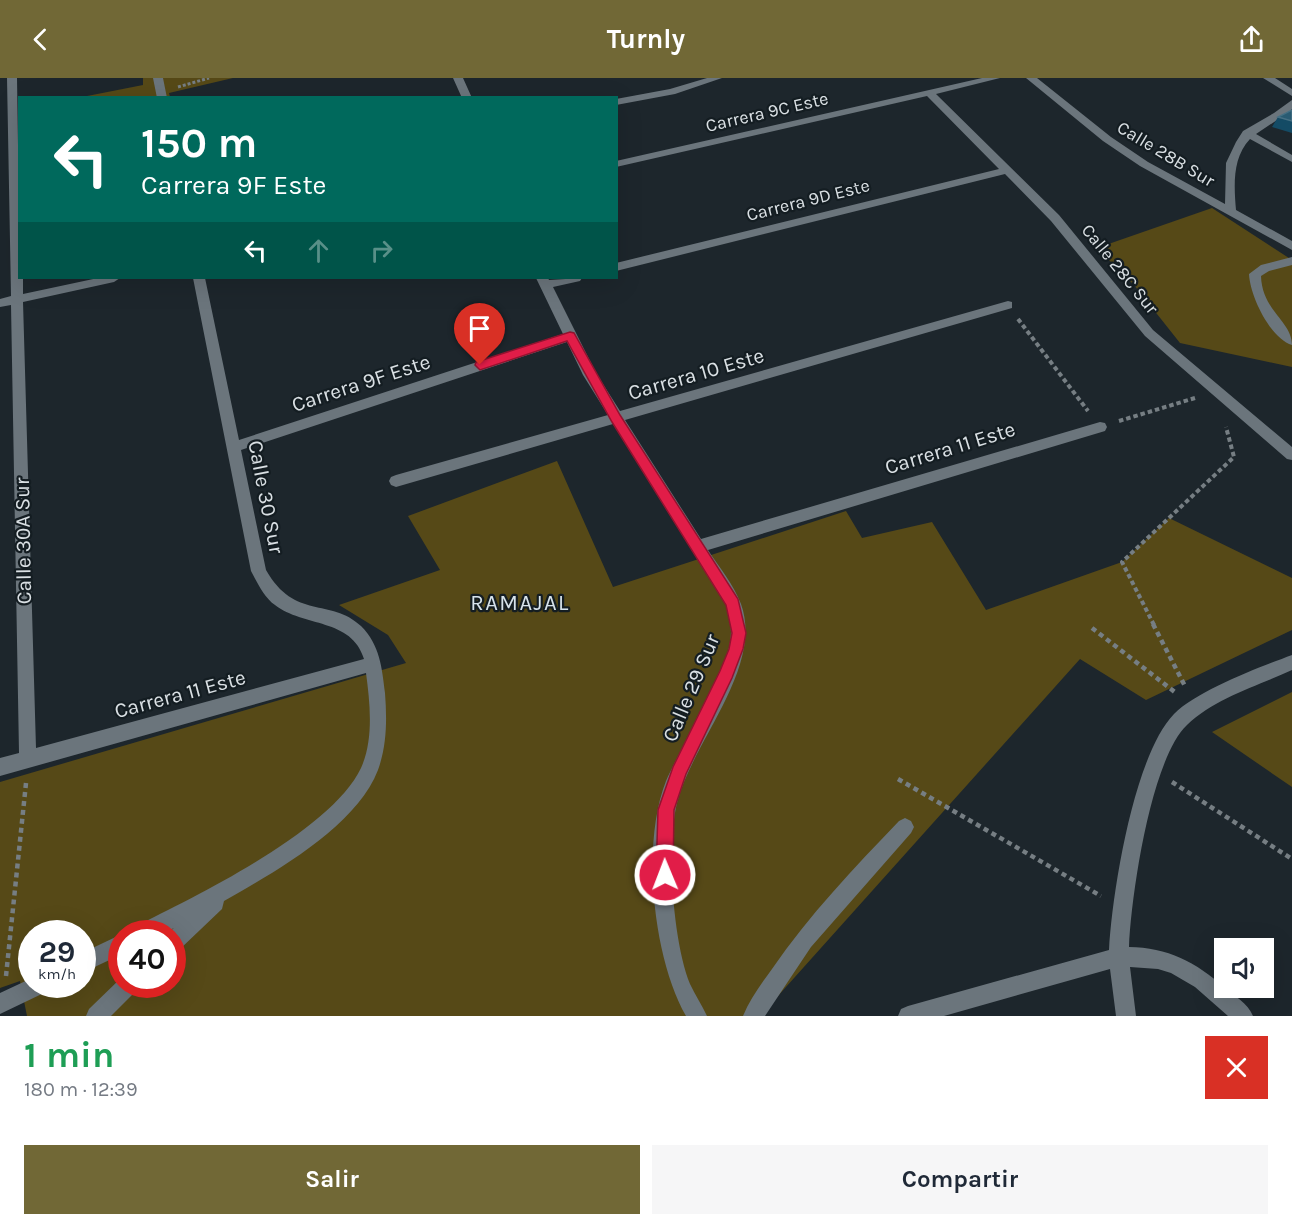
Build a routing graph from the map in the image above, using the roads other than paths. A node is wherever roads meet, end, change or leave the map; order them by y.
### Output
1 (12, 78) edge
2 (158, 78) edge
3 (458, 78) edge
4 (717, 78) edge
5 (994, 78) edge
6 (1031, 78) edge
7 (1268, 78) edge
8 (930, 94) junction
9 (162, 96) edge
10 (466, 96) edge
11 (1292, 101) edge
12 (618, 102) edge
13 (1247, 133) junction
14 (1292, 159) edge
15 (618, 164) edge
16 (1008, 170) junction
17 (1231, 213) junction
18 (1292, 246) edge
19 (1292, 261) edge
20 (618, 267) edge
21 (109, 279) edge
22 (199, 279) edge
23 (565, 279) edge
24 (544, 281) edge
25 (17, 299) junction
26 (0, 303) edge
27 (1008, 305) road end
28 (570, 336) junction
29 (1292, 341) edge
30 (616, 419) junction
31 (1100, 427) road end
32 (234, 447) junction
33 (1292, 455) edge
34 (396, 481) dead end
35 (697, 547) junction
36 (1292, 662) edge
37 (372, 664) junction
38 (28, 759) junction
39 (0, 767) edge
40 (905, 826) dead end
41 (225, 892) junction
42 (169, 920) edge
43 (186, 930) edge
44 (1119, 957) junction
45 (18, 996) edge
46 (115, 998) edge
47 (1, 1004) edge
48 (96, 1016) edge
49 (696, 1016) edge
50 (753, 1016) edge
51 (908, 1016) edge
52 (1126, 1016) edge
53 (1243, 1016) edge

1 - 25 street, Calle 30A Sur
2 - 9 street
3 - 10 street
4 - 12 street
5 - 8 street, Carrera 9C Este
6 - 17 street, Calle 28B Sur
7 - 11 street
8 - 15 street, Carrera 9C Este
8 - 16 street, Calle 28C Sur
11 - 13 street
13 - 14 street
13 - 17 street
16 - 20 street, Carrera 9D Este
16 - 33 street, Calle 28C Sur
17 - 18 street, Calle 28B Sur
19 - 29 street
21 - 25 street
22 - 32 street, Calle 30 Sur
23 - 24 street
24 - 28 street, Calle 29 Sur
25 - 26 street
25 - 38 street, Calle 30A Sur
27 - 30 street, Carrera 10 Este
28 - 30 street, Calle 29 Sur
28 - 32 street, Carrera 9F Este
30 - 34 street, Carrera 10 Este
30 - 35 street, Calle 29 Sur
31 - 35 street, Carrera 11 Este
32 - 37 street, Calle 30 Sur
35 - 49 street, Calle 29 Sur
36 - 44 street
37 - 38 street, Carrera 11 Este
37 - 41 street, Calle 30 Sur
38 - 39 street, Carrera 11 Este
40 - 50 street
41 - 42 street
41 - 43 street
44 - 51 street
44 - 52 street
44 - 53 street
45 - 47 street
46 - 48 street

